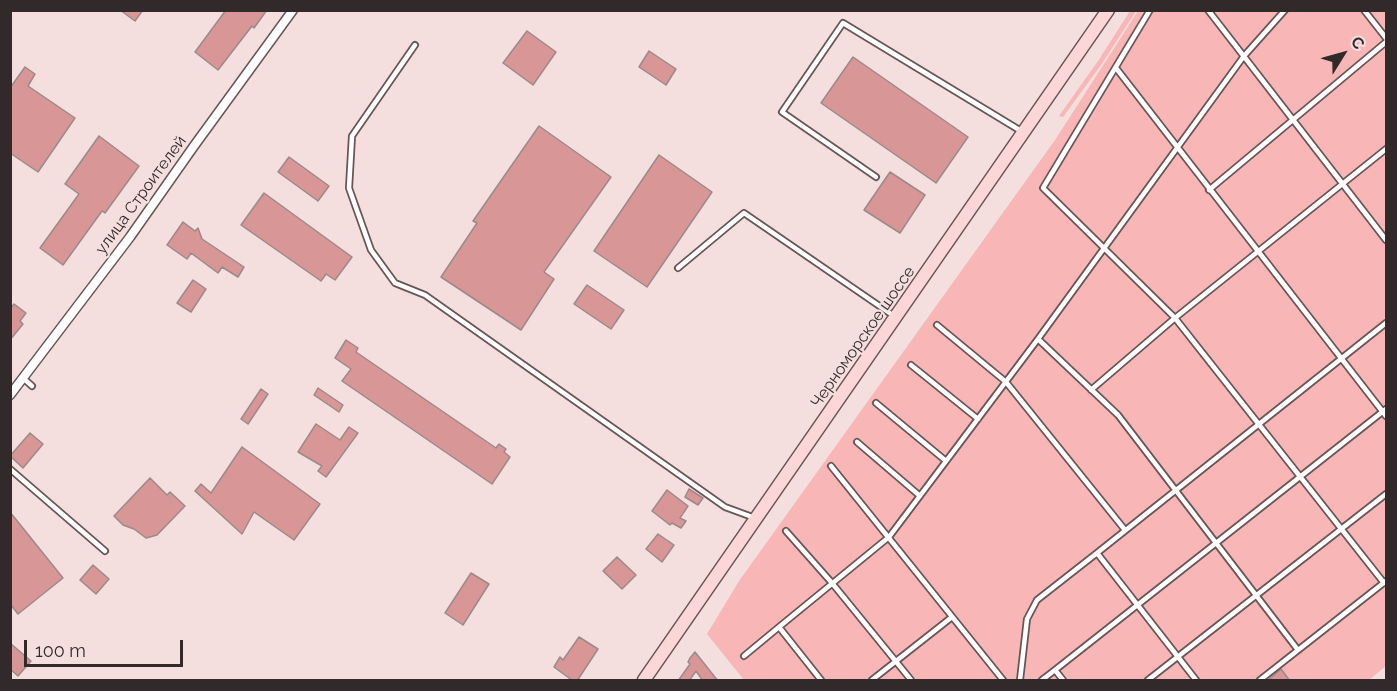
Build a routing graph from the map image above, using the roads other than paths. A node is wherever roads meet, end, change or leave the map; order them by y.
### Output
1 (293, 10) edge
2 (1108, 10) edge
3 (1150, 10) edge
4 (1208, 10) edge
5 (1285, 10) edge
6 (1364, 10) edge
7 (1386, 40) edge
8 (415, 45) dead end
9 (1244, 56) junction
10 (1116, 68) junction
11 (1294, 121) junction
12 (1024, 133) junction
13 (1177, 148) junction
14 (1386, 149) edge
15 (876, 177) dead end
16 (1343, 184) junction
17 (1209, 190) junction
18 (1386, 240) edge
19 (1105, 248) junction
20 (1258, 252) junction
21 (678, 268) dead end
22 (896, 318) junction
23 (1175, 318) junction
24 (1386, 323) edge
25 (937, 325) dead end
26 (1038, 339) junction
27 (1341, 358) junction
28 (911, 365) dead end
29 (23, 378) junction
30 (1006, 382) junction
31 (32, 386) dead end
32 (1091, 390) junction
33 (10, 395) edge
34 (876, 403) dead end
35 (1385, 413) edge
36 (978, 419) junction
37 (1258, 425) junction
38 (857, 442) dead end
39 (946, 461) junction
40 (831, 466) dead end
41 (10, 469) edge
42 (1300, 477) junction
43 (1175, 490) junction
44 (1386, 494) edge
45 (920, 496) junction
46 (758, 519) junction
47 (1125, 530) junction
48 (1341, 530) junction
49 (786, 531) dead end
50 (889, 537) junction
51 (1216, 543) junction
52 (105, 551) dead end
53 (1096, 553) junction
54 (1385, 582) edge
55 (832, 583) junction
56 (1257, 596) junction
57 (1137, 605) junction
58 (952, 617) junction
59 (779, 627) junction
60 (1298, 650) junction
61 (744, 656) dead end
62 (1178, 658) junction
63 (896, 662) junction
64 (1055, 670) junction
65 (645, 681) edge
66 (821, 681) edge
67 (872, 681) edge
68 (910, 681) edge
69 (1002, 681) edge
70 (1020, 681) edge
71 (1042, 681) edge
72 (1063, 681) edge
73 (1148, 681) edge
74 (1196, 681) edge
75 (1260, 681) edge

1 - 29 street, улица Строителей
2 - 12 main road, Черноморское шоссе
3 - 10 lane
4 - 9 lane
5 - 9 lane
6 - 7 lane
7 - 11 lane
8 - 46 lane
9 - 11 lane
9 - 13 lane
10 - 13 lane
10 - 19 lane
11 - 16 lane
11 - 17 lane
12 - 15 lane
12 - 22 main road, Черноморское шоссе
13 - 17 lane
13 - 19 lane
14 - 16 lane
16 - 18 lane
16 - 20 lane
17 - 20 lane
19 - 23 lane
19 - 26 lane
20 - 23 lane
20 - 27 lane
21 - 22 lane
22 - 46 main road, Черноморское шоссе
23 - 32 lane
23 - 37 lane
24 - 27 lane
25 - 30 lane
26 - 30 lane
26 - 32 lane
27 - 35 lane
27 - 37 lane
28 - 36 lane
29 - 31 lane
29 - 33 street, улица Строителей
30 - 36 lane
30 - 47 lane
32 - 43 lane
34 - 39 lane
35 - 42 lane
36 - 39 lane
37 - 42 lane
37 - 43 lane
38 - 45 lane
39 - 45 lane
40 - 50 lane
41 - 52 lane
42 - 48 lane
42 - 51 lane
43 - 47 lane
43 - 51 lane
44 - 48 lane
45 - 50 lane
46 - 65 main road, Черноморское шоссе
47 - 53 lane
48 - 54 lane
48 - 56 lane
49 - 55 lane
50 - 55 lane
50 - 58 lane
51 - 56 lane
51 - 57 lane
53 - 57 lane
53 - 70 lane
54 - 60 lane
55 - 59 lane
55 - 63 lane
56 - 60 lane
56 - 62 lane
57 - 62 lane
57 - 64 lane
58 - 63 lane
58 - 69 lane
59 - 61 lane
59 - 66 lane
60 - 75 lane
62 - 73 lane
62 - 74 lane
63 - 67 lane
63 - 68 lane
64 - 71 lane
64 - 72 lane

